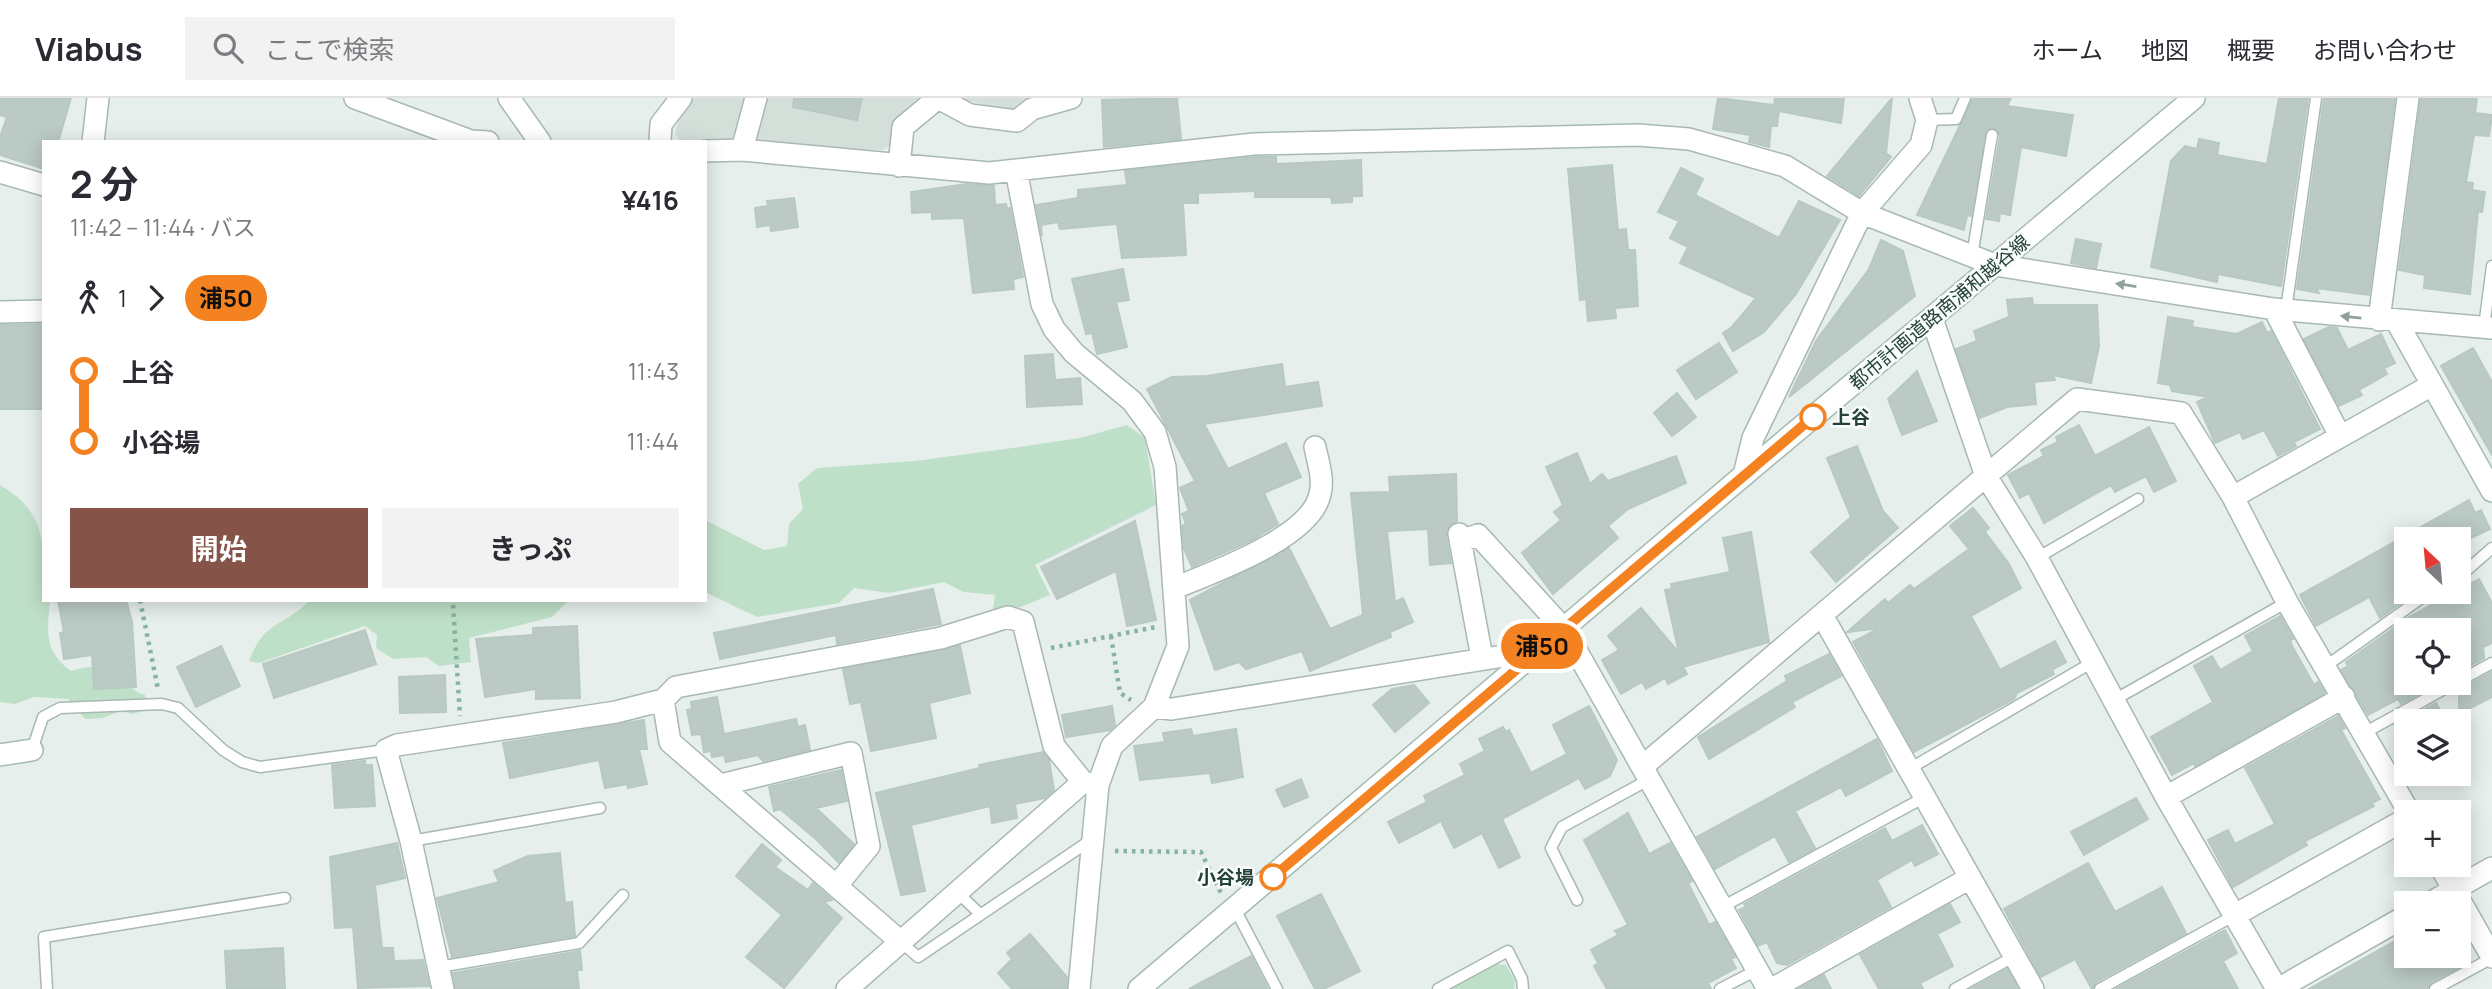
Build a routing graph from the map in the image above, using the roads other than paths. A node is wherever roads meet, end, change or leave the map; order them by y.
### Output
1 (98, 98) edge
2 (355, 98) edge
3 (509, 98) edge
4 (681, 98) edge
5 (755, 98) edge
6 (1071, 98) edge
7 (1920, 98) edge
8 (1965, 98) edge
9 (2194, 98) edge
10 (2316, 98) edge
11 (2408, 98) edge
12 (1927, 120) junction
13 (1992, 135) dead end
14 (93, 140) edge
15 (468, 140) edge
16 (539, 140) edge
17 (660, 140) edge
18 (742, 150) junction
19 (707, 151) edge
20 (899, 166) junction
21 (1016, 170) junction
22 (0, 172) edge
23 (42, 184) edge
24 (1862, 212) junction
25 (1972, 256) junction
26 (1995, 265) junction
27 (2492, 266) edge
28 (2280, 309) junction
29 (42, 311) edge
30 (0, 312) edge
31 (1932, 318) junction
32 (2388, 321) junction
33 (2488, 328) edge
34 (2432, 385) junction
35 (2340, 436) junction
36 (1315, 447) dead end
37 (1744, 475) junction
38 (1986, 477) junction
39 (2492, 491) edge
40 (2233, 497) junction
41 (2138, 499) dead end
42 (2492, 548) edge
43 (2037, 558) junction
44 (2471, 566) edge
45 (1175, 588) junction
46 (2287, 602) junction
47 (2413, 604) edge
48 (1822, 615) junction
49 (1564, 629) junction
50 (1535, 651) junction
51 (1482, 658) junction
52 (2093, 662) junction
53 (2492, 663) edge
54 (2326, 666) junction
55 (2471, 675) edge
56 (2434, 695) edge
57 (2344, 697) junction
58 (2114, 700) junction
59 (663, 701) junction
60 (1152, 710) junction
61 (2364, 733) junction
62 (32, 750) joint
63 (386, 750) junction
64 (0, 755) edge
65 (1909, 769) junction
66 (1647, 773) junction
67 (1090, 784) junction
68 (721, 785) junction
69 (1925, 797) junction
70 (2166, 797) junction
71 (2402, 800) edge
72 (600, 808) dead end
73 (2394, 826) edge
74 (411, 841) junction
75 (1090, 845) junction
76 (2492, 868) edge
77 (1970, 877) junction
78 (2446, 877) edge
79 (838, 884) junction
80 (2454, 890) junction
81 (958, 893) junction
82 (623, 895) dead end
83 (285, 898) dead end
84 (1577, 900) dead end
85 (1722, 907) junction
86 (1233, 910) junction
87 (979, 913) junction
88 (2235, 915) junction
89 (2394, 923) edge
90 (901, 942) junction
91 (2015, 956) junction
92 (2492, 958) edge
93 (439, 967) junction
94 (1757, 970) junction
95 (47, 989) edge
96 (443, 989) edge
97 (847, 989) edge
98 (1079, 989) edge
99 (1139, 989) edge
100 (1277, 989) edge
101 (1438, 989) edge
102 (1523, 989) edge
103 (1720, 989) edge
104 (1770, 989) edge
105 (1955, 989) edge
106 (2034, 989) edge
107 (2100, 989) edge
108 (2277, 989) edge
109 (2435, 989) edge

1 - 14 street
2 - 15 street
3 - 16 street
4 - 17 street
5 - 18 street
6 - 20 street
7 - 12 street
8 - 12 lane
9 - 26 street, 都市計画道路南浦和越谷線
10 - 28 lane
11 - 32 street
12 - 24 street
13 - 25 lane
18 - 19 street
18 - 20 street
20 - 21 street
21 - 24 street
21 - 45 street
22 - 23 street
24 - 25 street
24 - 37 street
25 - 26 street
28 -> 26 street
26 - 31 street, 都市計画道路南浦和越谷線
27 - 33 lane
32 -> 28 street
28 - 35 street
29 - 30 street
31 - 37 street, 都市計画道路南浦和越谷線
31 - 38 street
32 - 33 street
32 - 34 street
34 - 35 street
34 - 39 street
35 - 40 street
36 - 45 street
37 - 49 street, 都市計画道路南浦和越谷線
38 - 40 street
38 - 43 street
38 - 48 street
40 - 46 street
41 - 43 lane
42 - 44 lane
43 - 52 street
45 - 60 street
46 - 54 street
46 - 58 lane
47 - 54 lane
48 - 65 street
48 - 66 street
49 - 50 street, 都市計画道路南浦和越谷線
49 - 51 street
49 - 66 street
50 - 51 street
50 - 86 street, 都市計画道路南浦和越谷線
51 - 60 street
52 - 58 street
52 - 65 lane
53 - 55 lane
54 - 57 street
56 - 61 lane
57 - 61 street
57 - 70 street
58 - 70 street
59 - 63 street
59 - 67 street
59 - 68 street
60 - 67 street
61 - 71 street
62 - 63 lane
62 - 64 street
63 - 74 street
65 - 69 street
66 - 84 lane
66 - 85 street
67 - 75 street
67 - 81 street
68 - 79 street
68 - 79 street
69 - 77 street
69 - 85 lane
70 - 88 street
72 - 74 lane
73 - 88 street
74 - 93 street
75 - 87 lane
75 - 98 street
76 - 80 street
77 - 91 street
77 - 104 street
78 - 80 street
79 - 90 street
80 - 92 street
81 - 87 lane
81 - 90 street
82 - 93 lane
83 - 95 lane
85 - 94 street
86 - 99 street, 都市計画道路南浦和越谷線
86 - 100 lane
87 - 90 lane
88 - 107 lane
88 - 108 street
89 - 108 street
90 - 97 street
91 - 105 lane
91 - 106 street
92 - 109 lane
93 - 96 street
94 - 103 lane
94 - 104 street
101 - 102 lane

